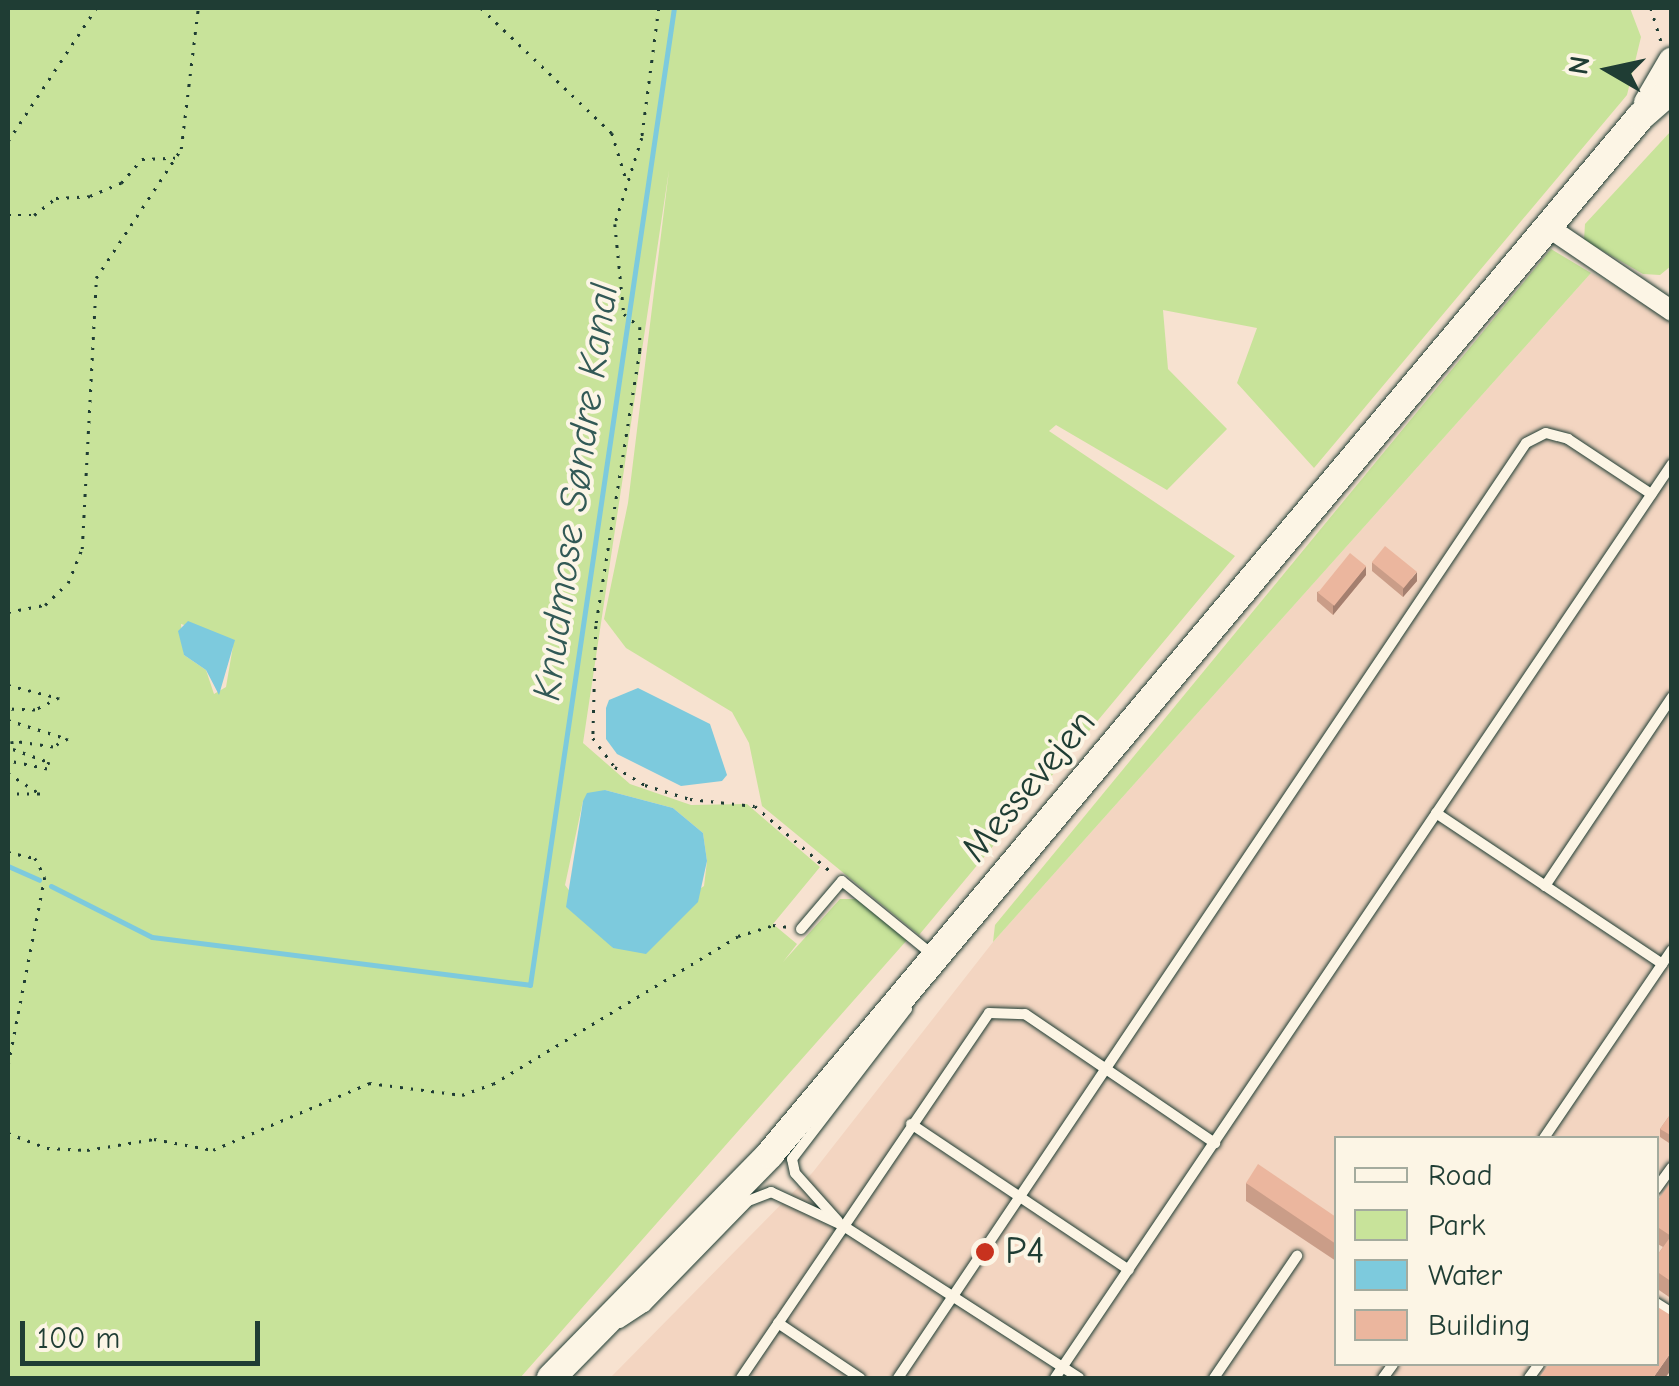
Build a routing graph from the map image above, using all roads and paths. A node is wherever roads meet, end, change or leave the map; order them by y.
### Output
1 (96, 8) edge
2 (198, 8) edge
3 (482, 8) edge
4 (659, 8) edge
5 (1652, 8) edge
6 (1667, 54) edge
7 (1672, 89) edge
8 (1640, 117) junction
9 (8, 141) edge
10 (176, 157) junction
11 (628, 183) junction
12 (8, 215) edge
13 (1548, 227) junction
14 (1667, 301) edge
15 (1672, 464) edge
16 (1651, 494) junction
17 (8, 612) edge
18 (8, 684) edge
19 (1672, 698) edge
20 (8, 710) edge
21 (8, 720) edge
22 (8, 761) edge
23 (8, 773) edge
24 (8, 794) edge
25 (1436, 814) junction
26 (8, 852) edge
27 (842, 881) junction
28 (1545, 886) junction
29 (801, 929) joint
30 (1672, 950) edge
31 (936, 958) junction
32 (1662, 964) junction
33 (8, 1067) edge
34 (1106, 1069) junction
35 (911, 1124) junction
36 (8, 1133) edge
37 (1545, 1136) edge
38 (1214, 1143) junction
39 (1020, 1197) junction
40 (842, 1225) junction
41 (1297, 1256) dead end
42 (1129, 1270) junction
43 (954, 1295) junction
44 (778, 1323) junction
45 (592, 1340) junction
46 (1063, 1368) junction
47 (551, 1378) edge
48 (741, 1378) edge
49 (860, 1378) edge
50 (898, 1378) edge
51 (1056, 1378) edge
52 (1079, 1378) edge
53 (1214, 1378) edge

1 - 9 path
2 - 10 path
3 - 11 path
4 - 11 path
5 - 6 path
6 - 8 main road, Messevejen
7 - 8 main road, Messevejen
8 - 13 main road, Messevejen
10 - 12 path
10 - 17 path
11 - 27 path
13 - 14 street
13 - 31 main road, Messevejen
15 - 16 lane
16 - 25 lane
16 - 34 lane
18 - 20 path
19 - 28 lane
21 - 22 path
23 - 24 path
25 - 28 lane
25 - 38 lane
26 - 33 path
27 - 29 lane
27 - 31 lane
28 - 32 lane
29 - 36 path
30 - 32 lane
31 - 40 lane
31 - 45 main road, Messevejen
32 - 37 lane
34 - 35 lane
34 - 38 lane
34 - 39 lane
35 - 39 lane
35 - 40 lane
38 - 42 lane
39 - 42 lane
39 - 43 lane
40 - 43 lane
40 - 44 lane
40 - 45 lane
41 - 53 lane
42 - 46 lane
43 - 46 lane
43 - 50 lane
44 - 48 lane
44 - 49 lane
45 - 47 main road, Messevejen
46 - 51 lane
46 - 52 lane

